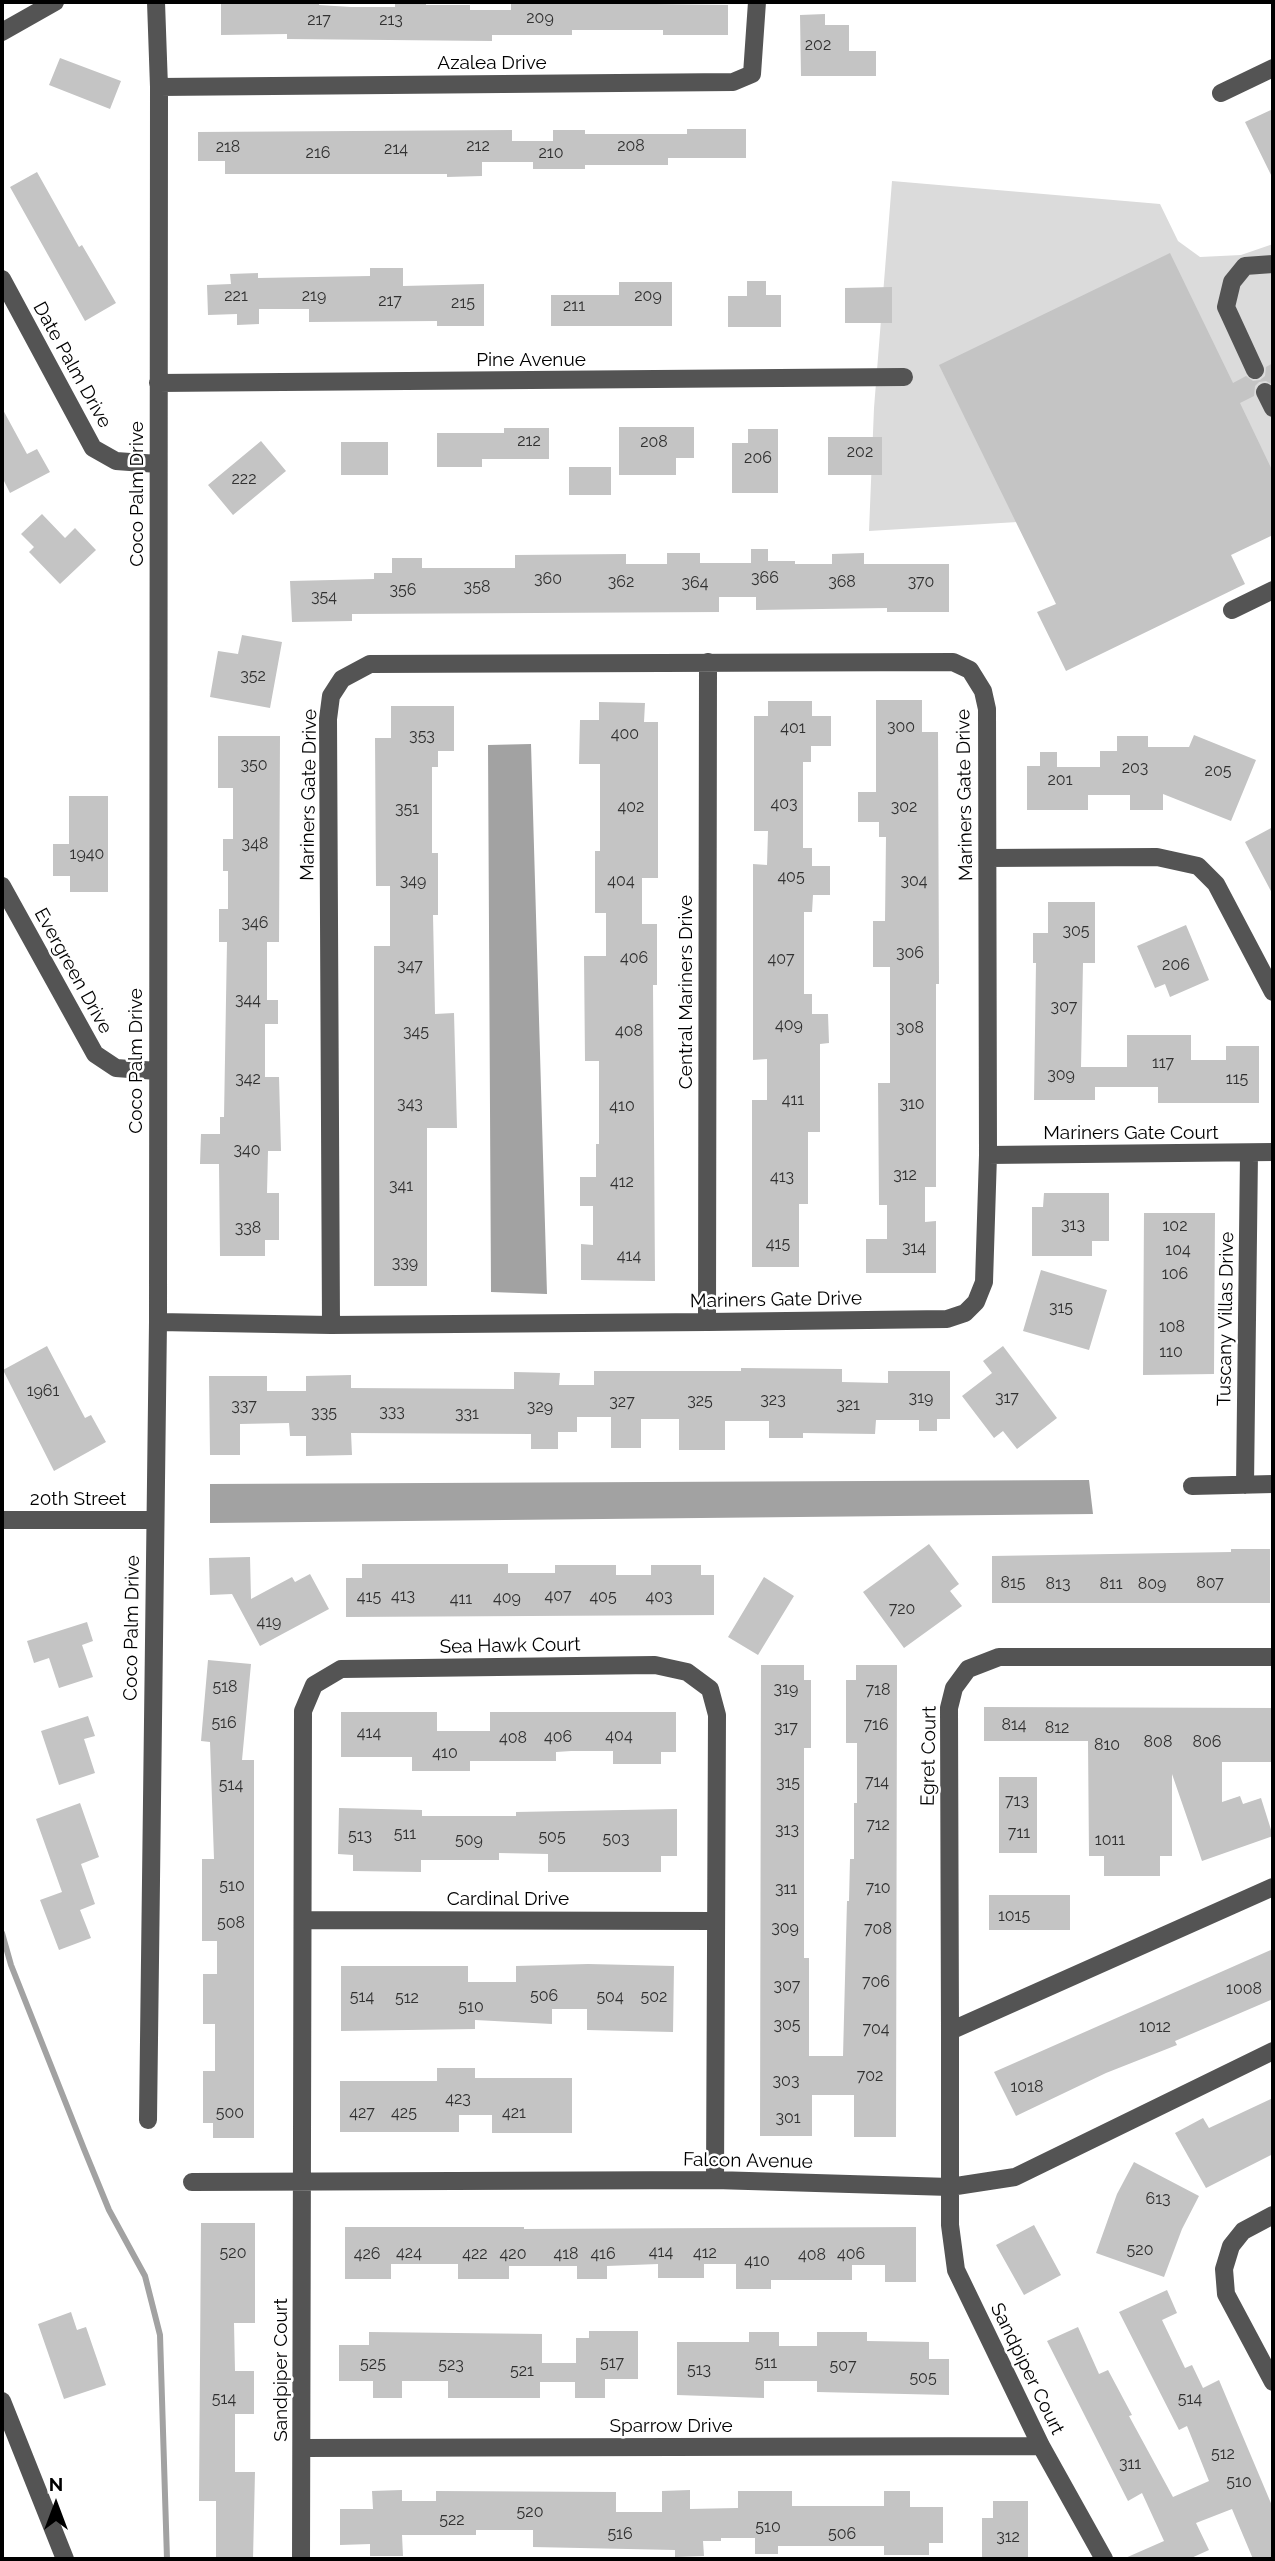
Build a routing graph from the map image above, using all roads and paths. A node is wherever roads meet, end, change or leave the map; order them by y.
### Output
1 (55, 2) edge
2 (156, 2) edge
3 (757, 2) edge
4 (2, 32) edge
5 (1273, 68) edge
6 (159, 87) junction
7 (1221, 93) dead end
8 (1273, 264) edge
9 (2, 279) edge
10 (1255, 370) dead end
11 (904, 377) dead end
12 (158, 383) junction
13 (158, 464) junction
14 (1273, 590) edge
15 (1232, 610) dead end
16 (708, 662) junction
17 (988, 858) junction
18 (2, 886) edge
19 (1273, 992) edge
20 (157, 1071) junction
21 (1273, 1152) edge
22 (1249, 1153) junction
23 (988, 1155) junction
24 (158, 1322) junction
25 (706, 1322) junction
26 (331, 1325) junction
27 (1273, 1484) edge
28 (1245, 1485) junction
29 (1192, 1486) dead end
30 (2, 1503) edge
31 (6, 1520) edge
32 (154, 1520) junction
33 (1273, 1657) edge
34 (1273, 1887) edge
35 (303, 1920) junction
36 (714, 1921) junction
37 (950, 2031) junction
38 (1273, 2051) edge
39 (148, 2120) dead end
40 (715, 2180) junction
41 (303, 2181) junction
42 (192, 2182) dead end
43 (950, 2187) junction
44 (1273, 2215) edge
45 (1273, 2382) edge
46 (2, 2401) edge
47 (1041, 2446) junction
48 (302, 2448) junction
49 (65, 2559) edge
50 (301, 2559) edge
51 (1104, 2559) edge

1 - 4 street
2 - 6 street, Coco Palm Drive
3 - 6 street, Azalea Drive
5 - 7 street
6 - 12 street, Coco Palm Drive
8 - 10 street
9 - 13 street, Date Palm Drive
11 - 12 street, Pine Avenue
12 - 13 street, Coco Palm Drive
13 - 20 street, Coco Palm Drive
14 - 15 street
16 - 17 street, Mariners Gate Drive
16 - 25 street, Central Mariners Drive
16 - 26 street, Mariners Gate Drive
17 - 19 street
17 - 23 street, Mariners Gate Drive
18 - 20 street, Evergreen Drive
20 - 24 street, Coco Palm Drive
21 - 22 street, Mariners Gate Court
22 - 23 street, Mariners Gate Court
22 - 28 street, Tuscany Villas Drive
23 - 25 street, Mariners Gate Drive
24 - 26 street, Mariners Gate Drive
24 - 32 street, Coco Palm Drive
25 - 26 street, Mariners Gate Drive
27 - 28 street
28 - 29 street
30 - 31 street
31 - 32 street, 20th Street
32 - 39 street, Coco Palm Drive
33 - 37 street, Egret Court
34 - 37 street
35 - 36 street, Cardinal Drive
35 - 36 street, Sea Hawk Court
35 - 41 street, Sea Hawk Court
36 - 40 street, Sea Hawk Court
37 - 43 street, Egret Court
38 - 43 street, Falcon Avenue
40 - 41 street, Falcon Avenue
40 - 43 street, Falcon Avenue
41 - 42 street, Falcon Avenue
41 - 48 street, Sandpiper Court
43 - 47 street, Sandpiper Court
44 - 45 street
46 - 49 street
47 - 48 street, Sparrow Drive
47 - 51 street, Sandpiper Court
48 - 50 street, Sandpiper Court

